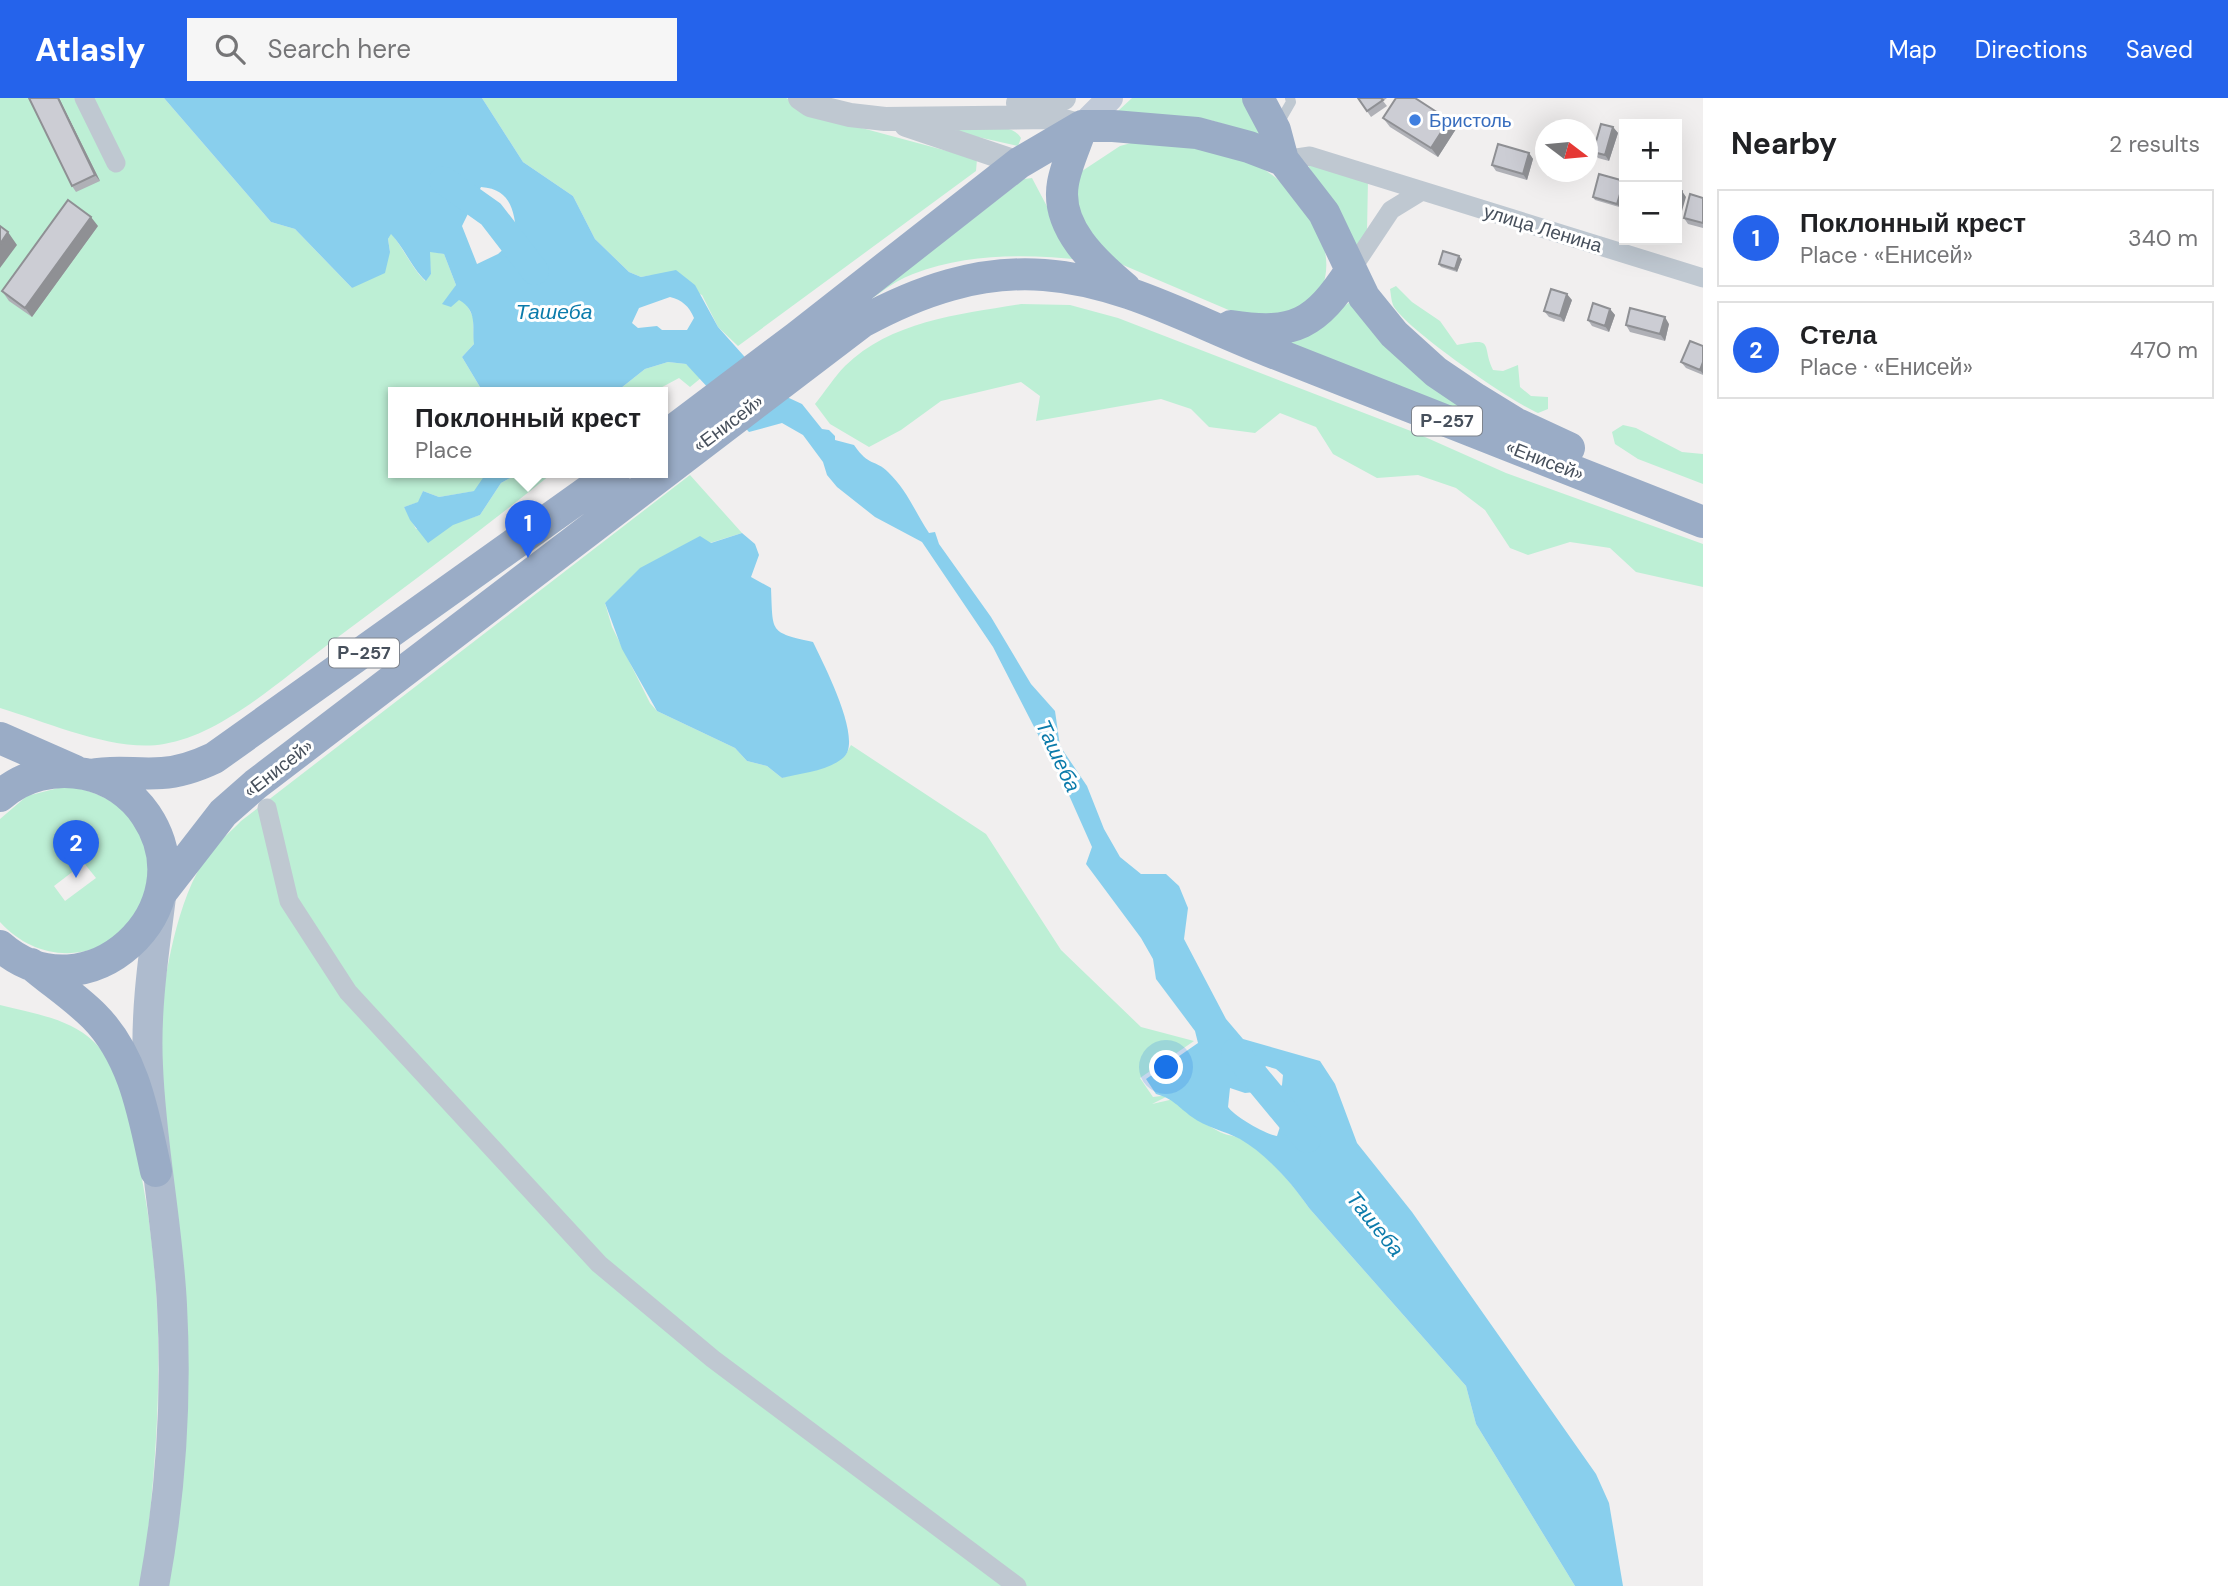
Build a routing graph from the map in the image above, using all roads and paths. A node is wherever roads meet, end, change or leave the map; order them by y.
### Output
1 (84, 98) edge
2 (800, 98) edge
3 (1065, 98) edge
4 (1110, 98) edge
5 (1258, 98) edge
6 (1290, 98) edge
7 (886, 118) junction
8 (1082, 126) junction
9 (1275, 130) junction
10 (1283, 160) junction
11 (116, 163) dead end
12 (1019, 163) junction
13 (1422, 191) junction
14 (1351, 270) junction
15 (1703, 278) edge
16 (1129, 291) junction
17 (1192, 319) junction
18 (806, 348) junction
19 (699, 429) junction
20 (668, 437) edge
21 (668, 454) edge
22 (607, 478) edge
23 (638, 478) edge
24 (1703, 499) edge
25 (1703, 522) edge
26 (0, 738) edge
27 (83, 774) junction
28 (0, 796) edge
29 (267, 808) dead end
30 (161, 893) junction
31 (0, 946) edge
32 (15, 964) edge
33 (156, 1171) junction
34 (154, 1586) edge
35 (1017, 1586) edge

1 - 11 street
2 - 7 street
3 - 7 street
4 - 8 main road
5 - 9 highway
6 - 9 lane
7 - 8 street
7 - 12 street
8 - 10 highway
8 - 12 highway, «Енисей» / Р-257
8 - 16 highway, «Енисей» / Р-257
9 - 10 highway
10 - 13 street, улица Ленина
10 - 14 highway, «Енисей» / Р-257
12 - 18 highway, «Енисей» / Р-257
13 - 14 street
13 - 15 street, улица Ленина
14 - 17 highway, «Енисей» / Р-257
14 - 24 highway, «Енисей» / Р-257
16 - 17 highway, «Енисей» / Р-257
16 - 18 highway, «Енисей» / Р-257
17 - 25 highway, «Енисей» / Р-257
18 - 19 highway, «Енисей» / Р-257
19 - 20 highway, «Енисей» / Р-257
19 - 21 highway, «Енисей» / Р-257
22 - 27 highway, «Енисей» / Р-257
23 - 30 highway, «Енисей» / Р-257
26 - 27 highway, «Енисей» / Р-257
27 - 28 highway, «Енисей» / Р-257
27 - 30 highway, «Енисей» / Р-257
29 - 35 street
30 - 32 highway, «Енисей» / Р-257
30 - 33 main road
31 - 32 highway, «Енисей» / Р-257
32 - 33 highway
33 - 34 main road

